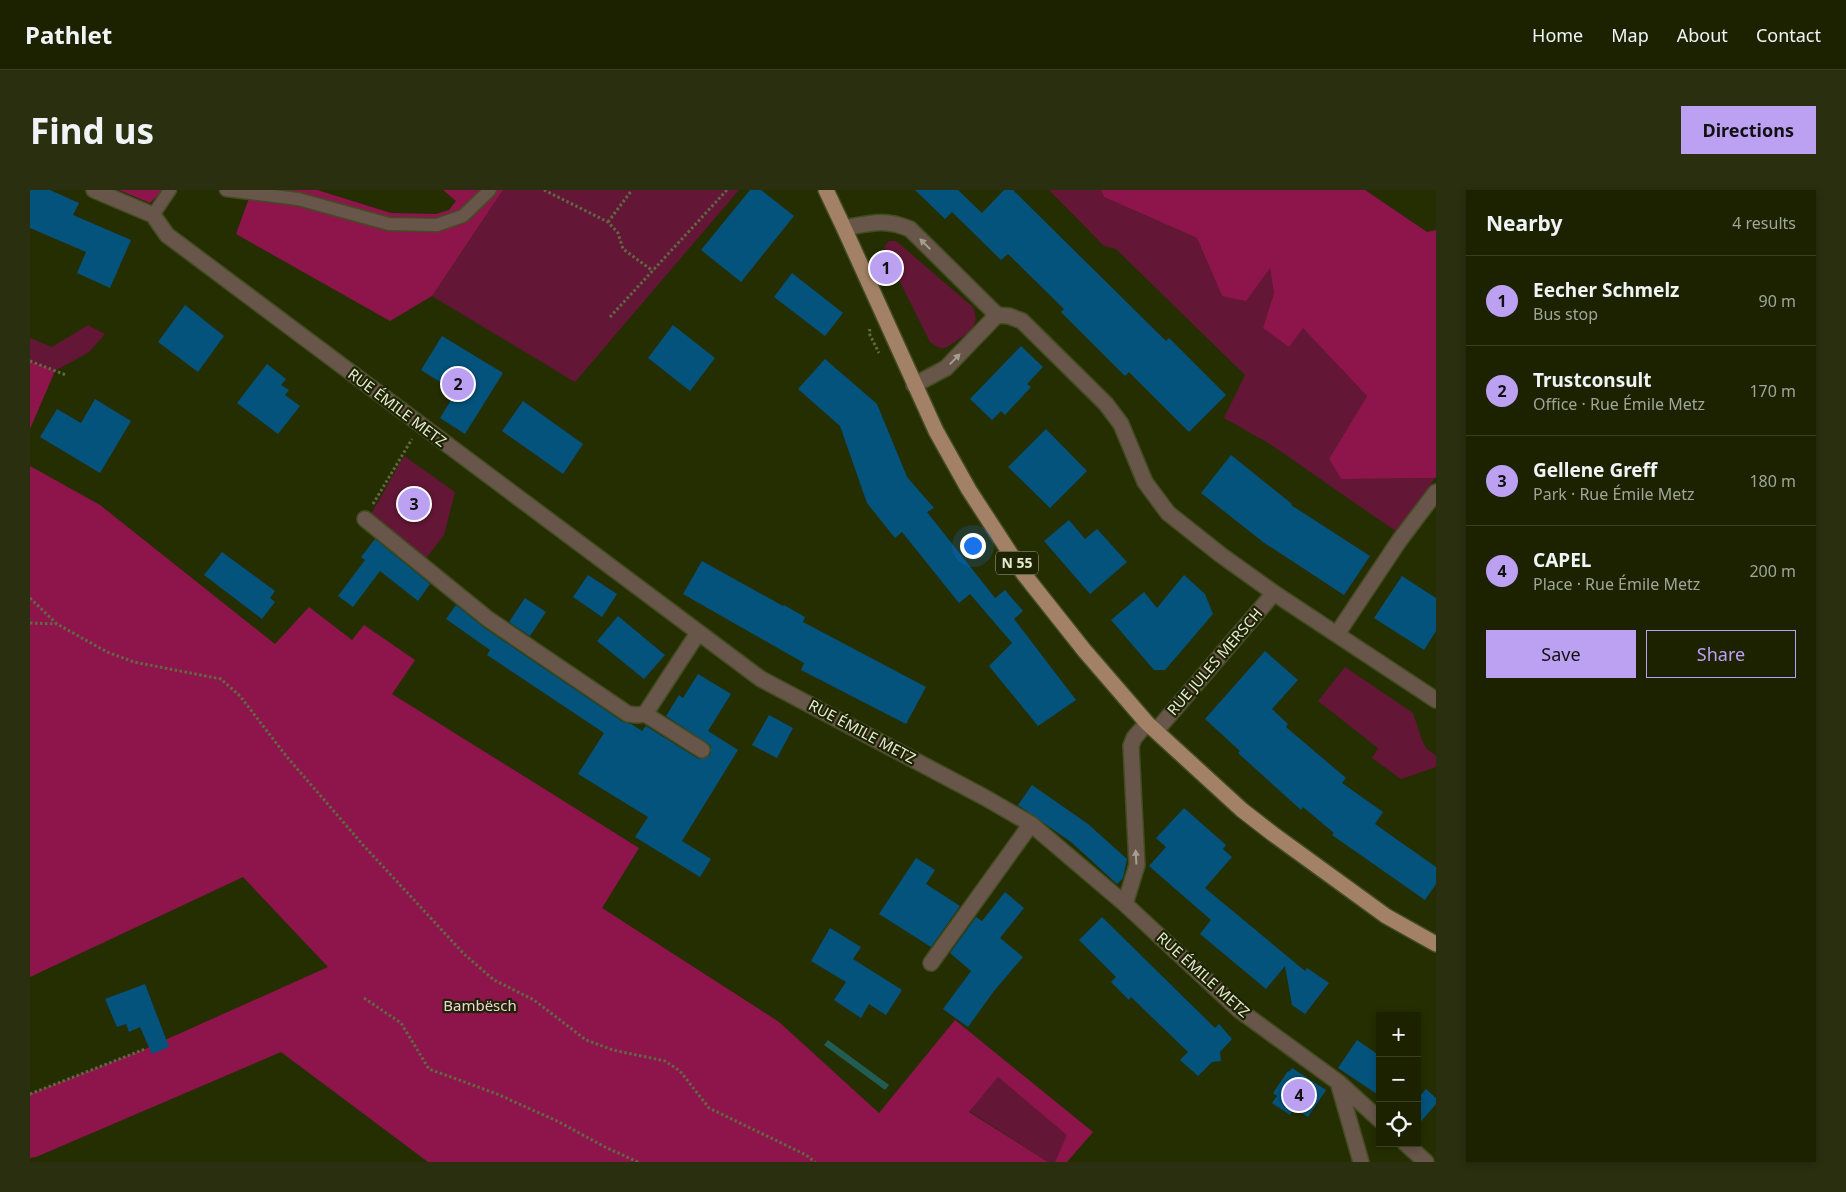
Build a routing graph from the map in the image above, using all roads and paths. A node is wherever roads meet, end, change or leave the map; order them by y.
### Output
1 (94, 190) edge
2 (170, 190) edge
3 (226, 190) edge
4 (490, 190) edge
5 (544, 190) edge
6 (632, 190) edge
7 (727, 190) edge
8 (826, 190) edge
9 (153, 215) junction
10 (608, 222) junction
11 (844, 228) junction
12 (653, 271) junction
13 (997, 315) junction
14 (610, 317) dead end
15 (30, 361) edge
16 (66, 375) dead end
17 (914, 385) junction
18 (420, 425) junction
19 (1436, 492) edge
20 (365, 519) joint
21 (1274, 593) junction
22 (30, 598) edge
23 (30, 623) edge
24 (57, 624) junction
25 (698, 633) junction
26 (1337, 634) junction
27 (1436, 700) edge
28 (645, 714) junction
29 (1152, 727) junction
30 (702, 750) dead end
31 (1031, 824) junction
32 (1126, 904) junction
33 (1436, 944) edge
34 (931, 963) dead end
35 (364, 998) dead end
36 (145, 1048) dead end
37 (1338, 1082) junction
38 (30, 1094) edge
39 (1376, 1116) edge
40 (1409, 1147) edge
41 (638, 1162) edge
42 (815, 1162) edge
43 (1360, 1162) edge
44 (1426, 1162) edge

1 - 9 street
2 - 9 lane
3 - 4 lane
5 - 10 path
6 - 10 path
7 - 12 path
8 - 11 main road, N 55
9 - 18 street, RUE ÉMILE METZ
10 - 12 path
13 -> 11 street
11 - 17 main road, N 55
12 - 14 path
17 -> 13 street
13 - 21 street, RUE JULES MERSCH
15 - 16 path
17 - 29 main road, N 55
18 - 20 path
18 - 25 street, RUE ÉMILE METZ
19 - 26 street
20 - 28 street
21 - 26 street, RUE JULES MERSCH
21 - 29 street, RUE JULES MERSCH
22 - 24 path
23 - 24 path
24 - 42 path
25 - 28 street
25 - 31 street, RUE ÉMILE METZ
26 - 27 street, RUE JULES MERSCH
28 - 30 street
32 -> 29 street, RUE JULES MERSCH
29 - 33 main road, N 55
31 - 32 street, RUE ÉMILE METZ
31 - 34 street
32 - 37 street, RUE ÉMILE METZ
35 - 41 path
36 - 38 path
37 - 39 street, RUE ÉMILE METZ
37 - 43 street
40 - 44 street

